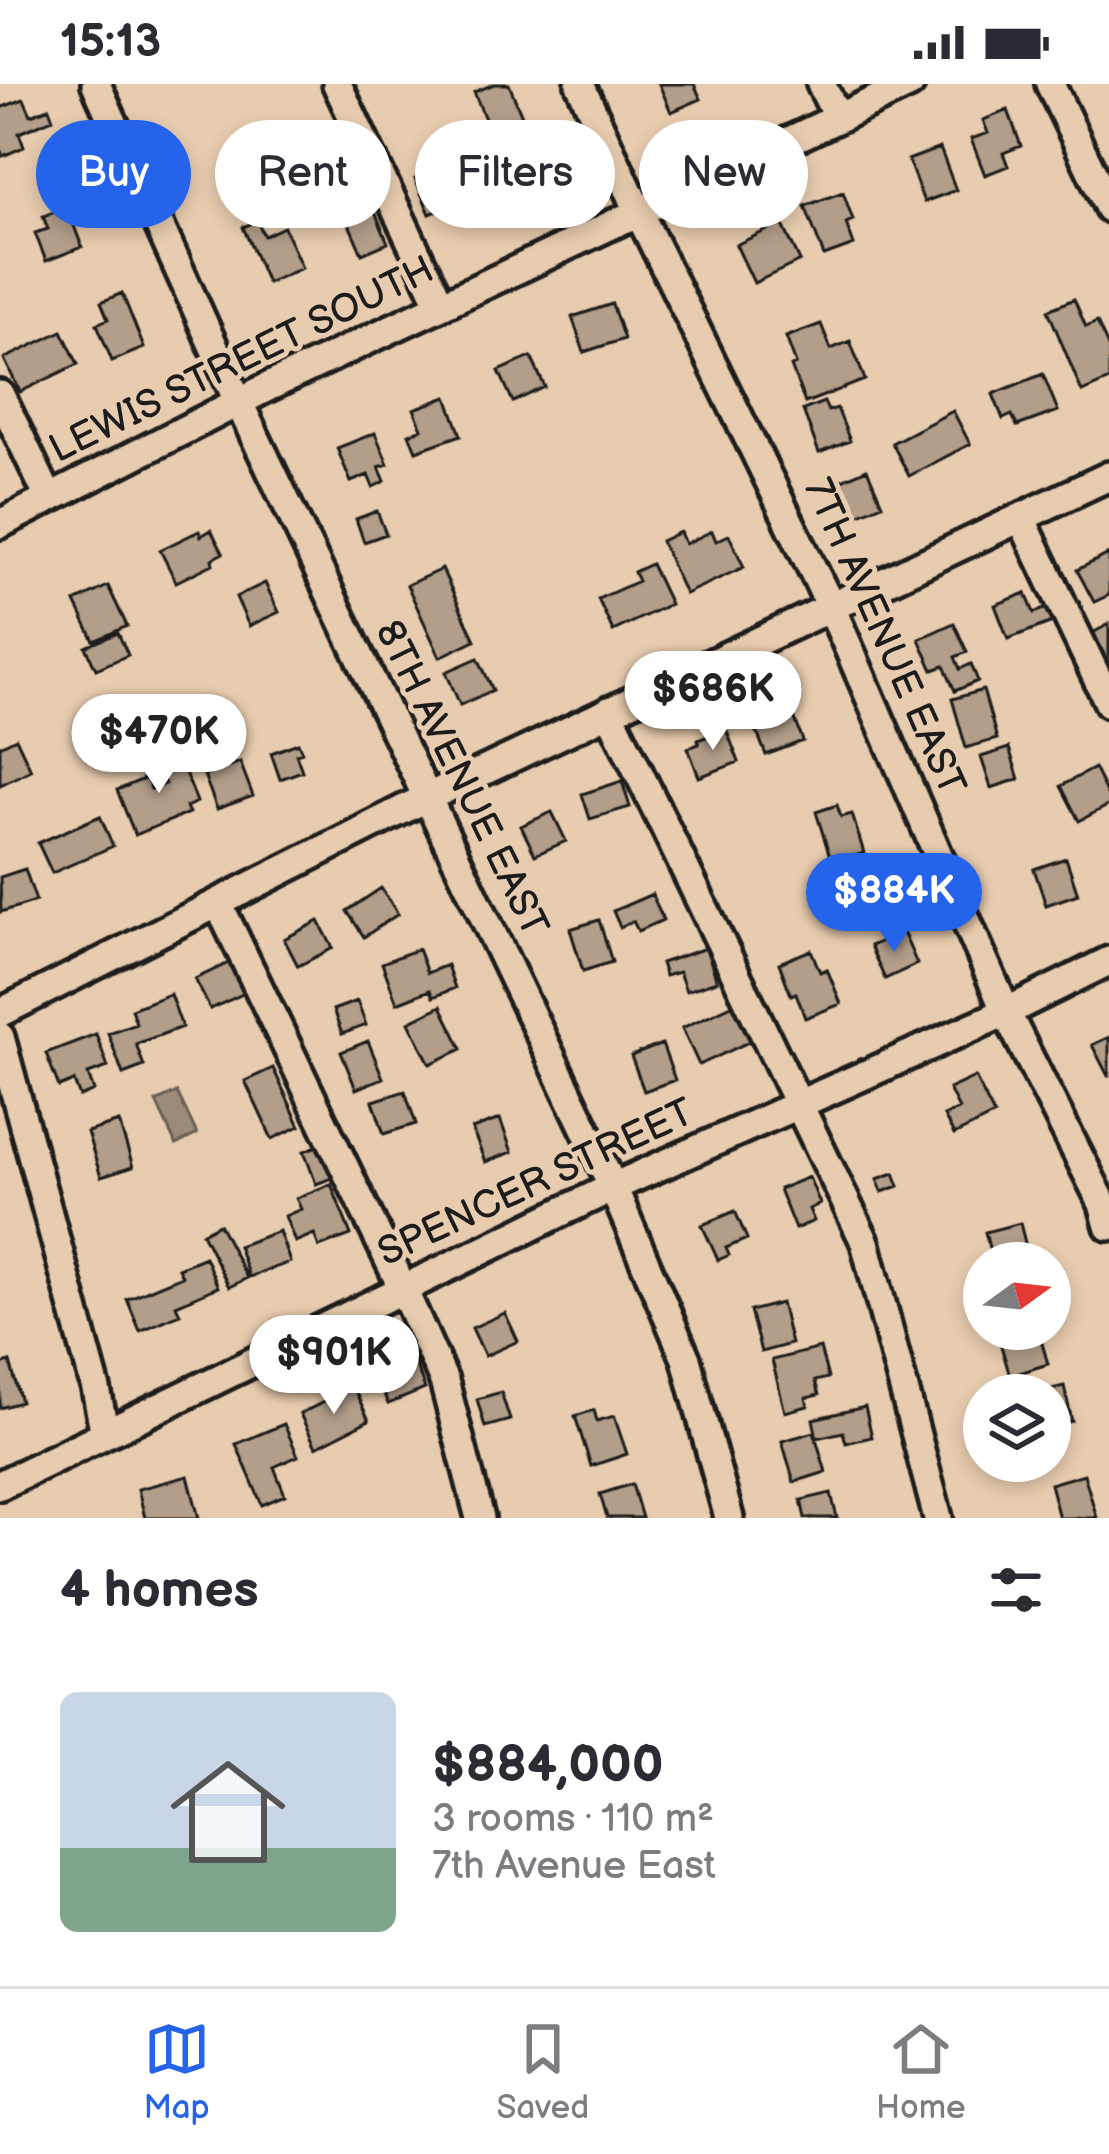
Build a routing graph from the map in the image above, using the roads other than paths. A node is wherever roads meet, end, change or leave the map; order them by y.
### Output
1 (96, 84) edge
2 (337, 84) edge
3 (580, 84) edge
4 (821, 84) edge
5 (910, 84) edge
6 (1050, 84) edge
7 (838, 118) junction
8 (1109, 208) edge
9 (638, 211) junction
10 (441, 305) junction
11 (0, 395) edge
12 (238, 401) junction
13 (1109, 476) edge
14 (50, 499) junction
15 (1021, 518) junction
16 (0, 524) edge
17 (832, 607) junction
18 (1109, 703) edge
19 (609, 712) junction
20 (427, 798) junction
21 (218, 903) junction
22 (1109, 961) edge
23 (1006, 1012) junction
24 (0, 1013) edge
25 (0, 1037) edge
26 (800, 1103) junction
27 (613, 1187) junction
28 (1109, 1226) edge
29 (403, 1289) junction
30 (105, 1434) junction
31 (0, 1485) edge
32 (480, 1518) edge
33 (729, 1518) edge
34 (938, 1518) edge

1 - 12 street, 8TH AVENUE EAST
2 - 10 street
3 - 9 street, 7TH AVENUE EAST
4 - 7 street
5 - 7 street, LEWIS STREET SOUTH
6 - 8 street
7 - 9 street, LEWIS STREET SOUTH
9 - 10 street, LEWIS STREET SOUTH
9 - 17 street, 7TH AVENUE EAST
10 - 12 street, LEWIS STREET SOUTH
11 - 14 street
12 - 14 street, LEWIS STREET SOUTH
12 - 20 street, 8TH AVENUE EAST
13 - 15 street
14 - 16 street, LEWIS STREET SOUTH
15 - 17 street
15 - 18 street
17 - 19 street
17 - 23 street, 7TH AVENUE EAST
19 - 20 street
19 - 26 street
20 - 21 street
20 - 27 street, 8TH AVENUE EAST
21 - 24 street
21 - 29 street
22 - 23 street, SPENCER STREET
23 - 26 street, SPENCER STREET
23 - 28 street, 7TH AVENUE EAST
25 - 30 street
26 - 27 street, SPENCER STREET
26 - 34 street
27 - 29 street, SPENCER STREET
27 - 33 street, 8TH AVENUE EAST
29 - 30 street, SPENCER STREET
29 - 32 street
30 - 31 street, SPENCER STREET

